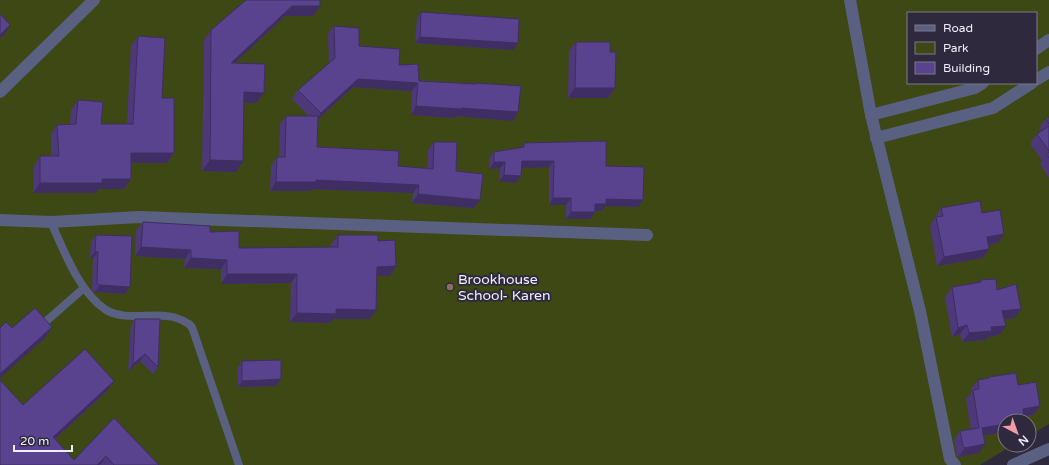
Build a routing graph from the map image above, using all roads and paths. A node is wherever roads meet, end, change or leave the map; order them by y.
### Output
1 (94, 0) edge
2 (850, 0) edge
3 (1049, 40) edge
4 (1037, 47) edge
5 (1049, 72) edge
6 (1037, 79) edge
7 (981, 84) edge
8 (1030, 84) edge
9 (0, 92) edge
10 (871, 115) junction
11 (876, 138) junction
12 (0, 220) edge
13 (52, 222) junction
14 (647, 235) dead end
15 (84, 288) junction
16 (43, 324) edge
17 (1049, 449) edge
18 (239, 465) edge
19 (955, 465) edge
20 (1013, 465) edge

1 - 9 street
2 - 10 street
3 - 4 street
5 - 6 street
7 - 10 street
8 - 11 street
10 - 11 street
11 - 19 street
12 - 13 street
13 - 14 street
13 - 15 lane
15 - 16 lane
15 - 18 lane
17 - 20 street

